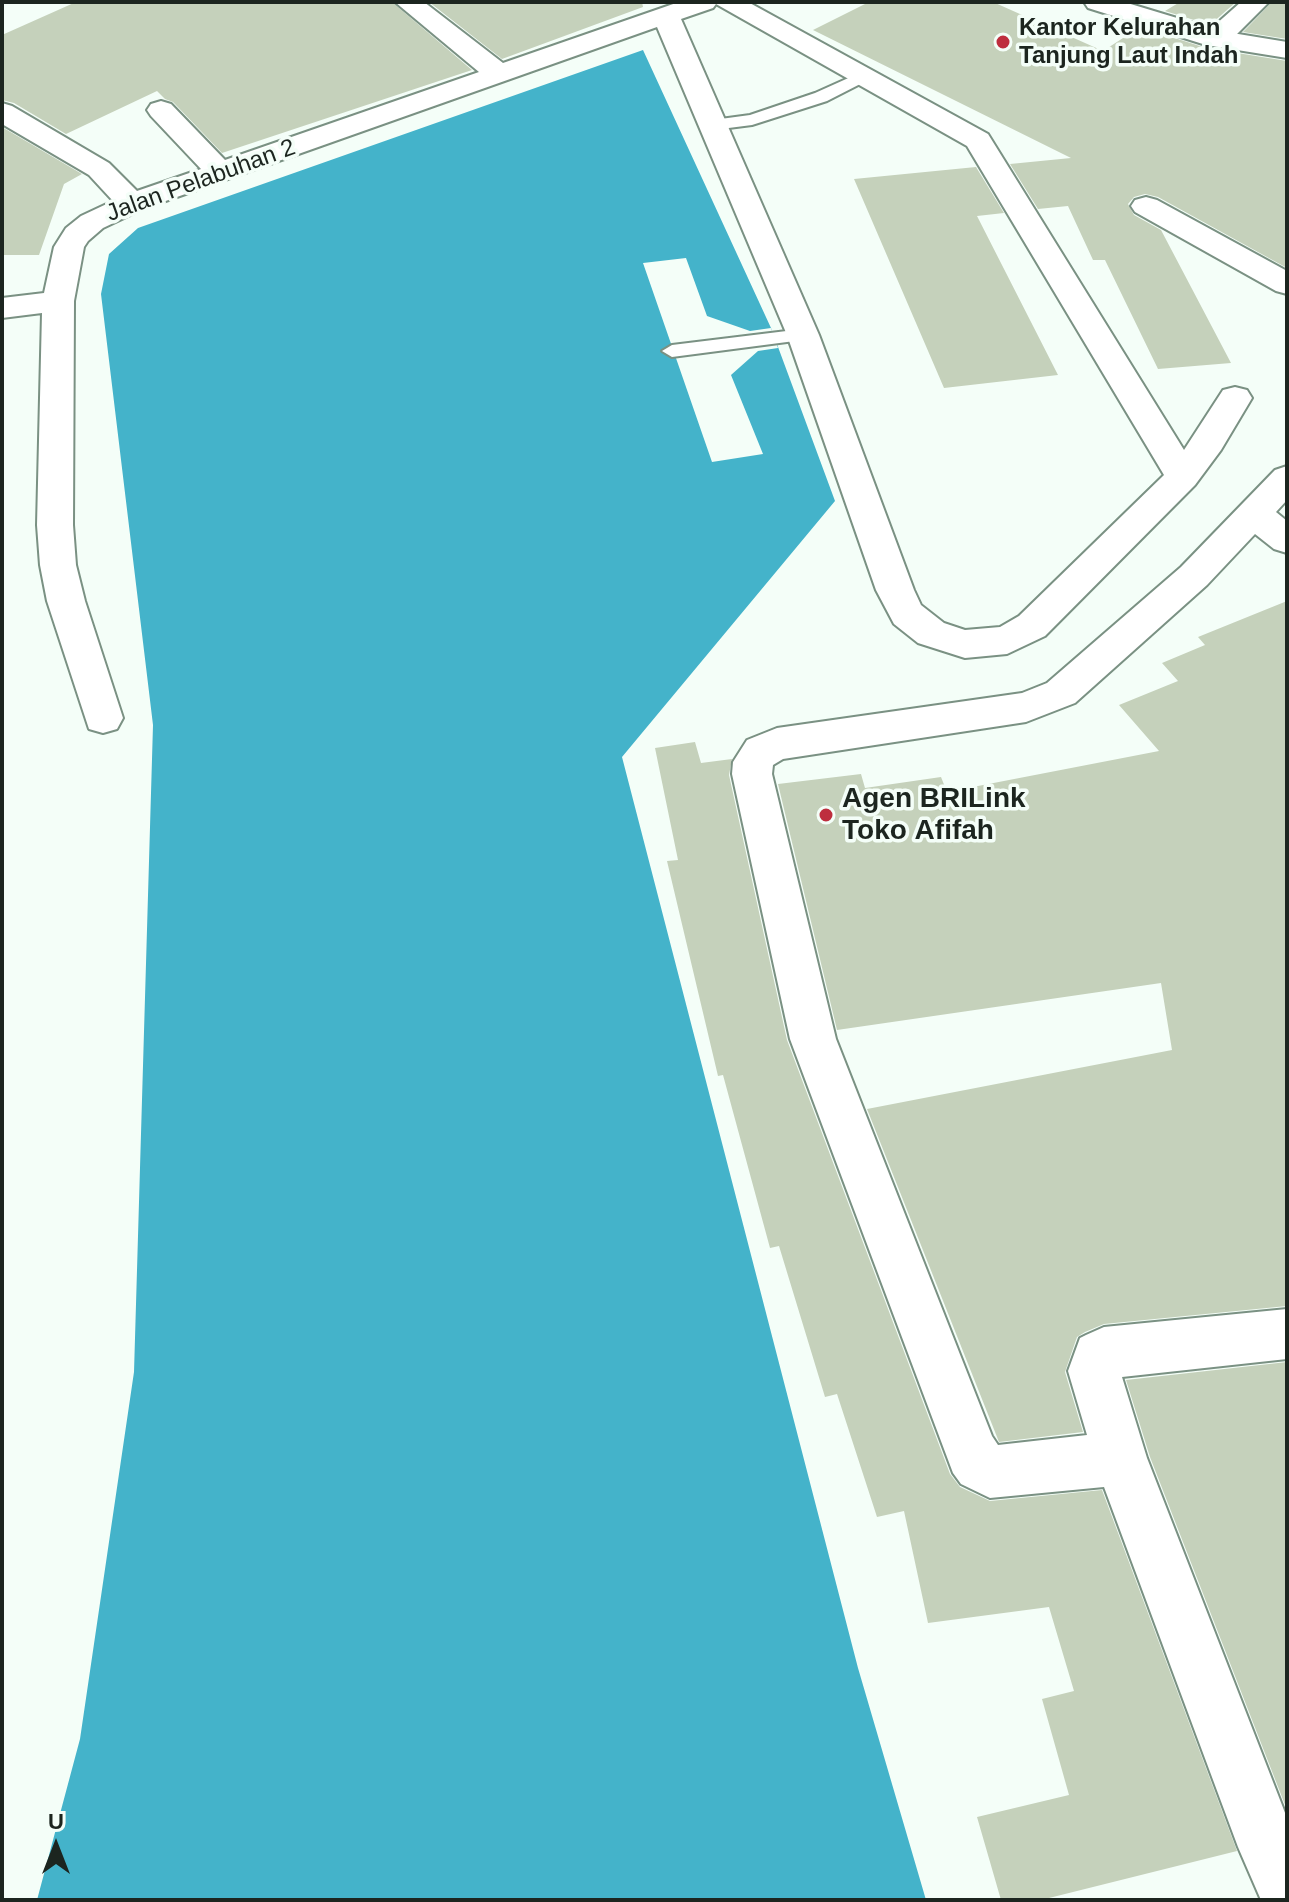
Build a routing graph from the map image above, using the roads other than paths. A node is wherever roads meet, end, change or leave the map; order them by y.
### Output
1 (408, 2) edge
2 (704, 2) edge
3 (728, 2) edge
4 (1097, 2) edge
5 (1256, 2) edge
6 (666, 16) junction
7 (1216, 39) junction
8 (1287, 50) edge
9 (499, 74) junction
10 (864, 76) junction
11 (161, 110) dead end
12 (2, 112) edge
13 (713, 125) junction
14 (221, 173) junction
15 (132, 203) junction
16 (1146, 206) dead end
17 (1287, 284) edge
18 (58, 301) junction
19 (2, 308) edge
20 (803, 335) junction
21 (672, 351) dead end
22 (1235, 398) dead end
23 (1183, 477) junction
24 (1287, 478) edge
25 (1271, 526) edge
26 (103, 718) dead end
27 (1287, 1334) edge
28 (1120, 1458) junction
29 (1287, 1889) edge

1 - 9 street
2 - 6 street, Jalan Pelabuhan 2
3 - 10 street
4 - 7 street
5 - 7 street
6 - 9 street, Jalan Pelabuhan 2
6 - 13 street
7 - 8 street
9 - 14 street, Jalan Pelabuhan 2
10 - 13 lane
10 - 23 street
11 - 14 street
12 - 15 street
13 - 20 street
14 - 15 street, Jalan Pelabuhan 2
15 - 18 street, Jalan Pelabuhan 2
16 - 17 street
18 - 19 street
18 - 26 street, Jalan Pelabuhan 2
20 - 21 lane
20 - 23 street
22 - 23 street
24 - 25 street
25 - 28 street
27 - 28 street
28 - 29 street

